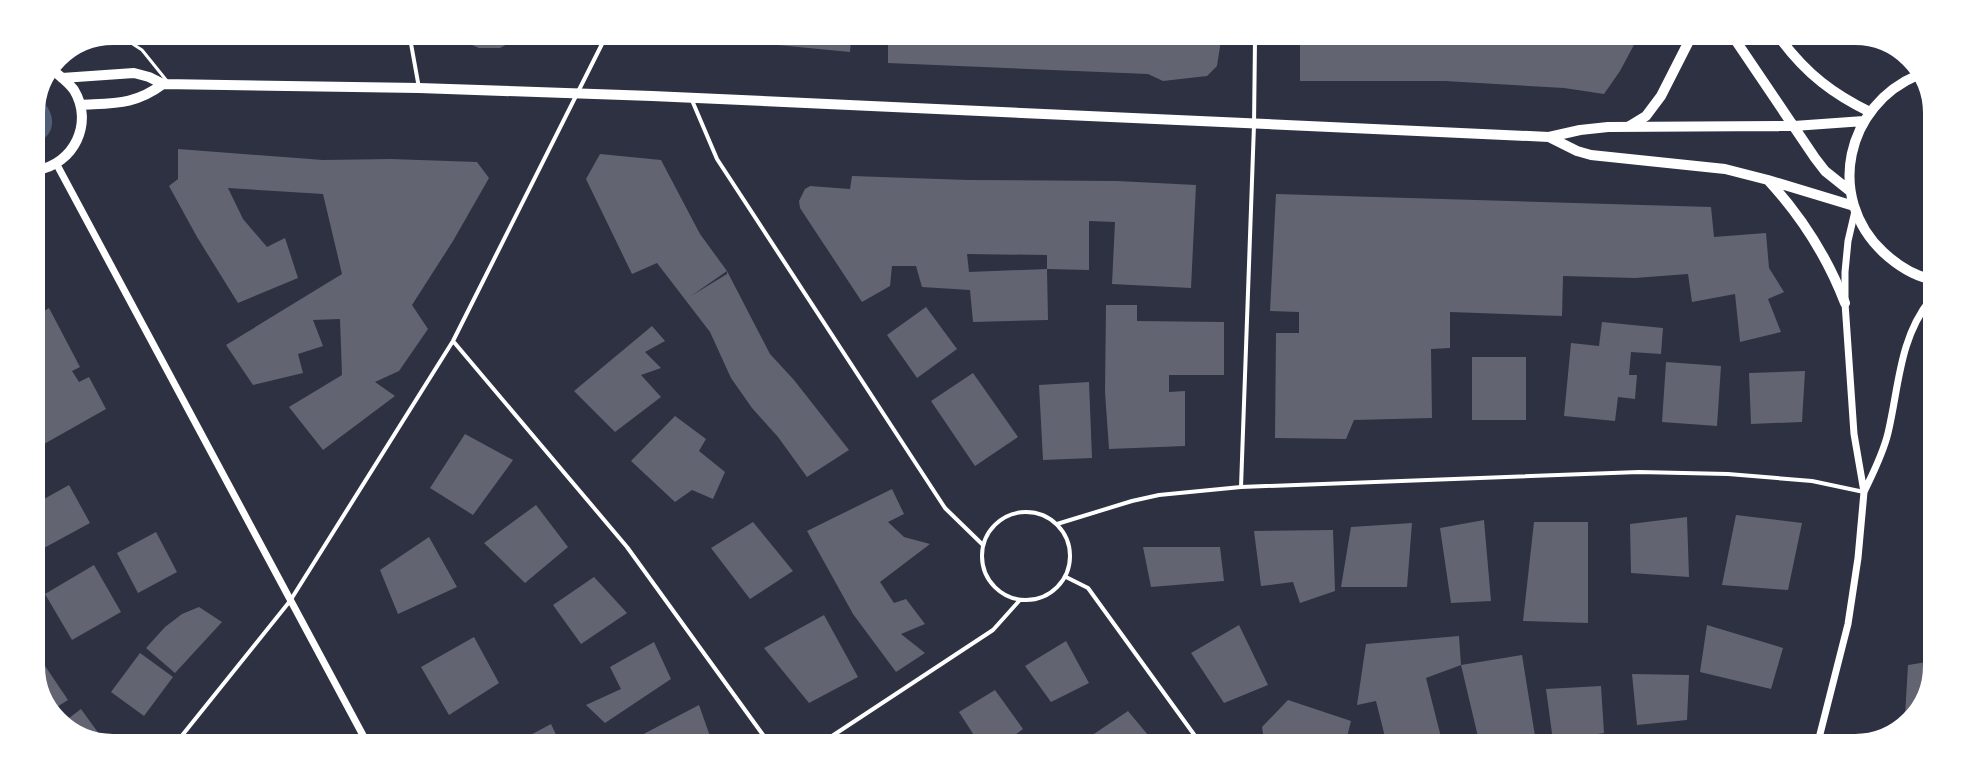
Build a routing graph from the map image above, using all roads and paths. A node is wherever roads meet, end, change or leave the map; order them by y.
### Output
1 (133, 44) edge
2 (411, 44) edge
3 (602, 44) edge
4 (1255, 44) edge
5 (1687, 44) edge
6 (1738, 44) edge
7 (1785, 44) edge
8 (58, 74) edge
9 (1914, 77) edge
10 (166, 84) junction
11 (419, 88) junction
12 (578, 93) junction
13 (691, 98) junction
14 (81, 106) junction
15 (1870, 112) junction
16 (1864, 121) junction
17 (1254, 125) junction
18 (1794, 126) junction
19 (1628, 127) junction
20 (1549, 138) junction
21 (56, 163) junction
22 (44, 167) edge
23 (1768, 180) junction
24 (1850, 191) junction
25 (1854, 209) junction
26 (1924, 277) edge
27 (1846, 304) junction
28 (1924, 309) edge
29 (453, 341) junction
30 (1241, 487) junction
31 (1864, 492) junction
32 (1056, 524) junction
33 (982, 545) junction
34 (1066, 577) junction
35 (290, 600) junction
36 (1019, 600) junction
37 (182, 735) edge
38 (364, 735) edge
39 (762, 735) edge
40 (834, 735) edge
41 (1194, 735) edge
42 (1820, 735) edge

1 - 10 lane
2 - 11 street
3 - 12 street
4 - 17 street
5 - 19 main road
6 - 18 main road
7 - 15 main road
8 - 10 main road
8 - 14 main road
9 - 15 main road
10 - 11 main road
10 - 14 main road
11 - 12 main road
12 - 13 main road
12 - 29 street
13 - 17 main road
13 - 33 street
14 - 21 main road
15 - 16 main road
16 - 18 main road
16 - 24 main road
17 - 20 main road
17 - 30 street
18 - 19 main road
18 - 24 main road
19 - 20 main road
20 - 23 main road
21 - 22 main road
21 - 35 street
23 - 25 main road
23 - 27 main road
24 - 25 main road
25 - 26 main road
25 - 27 street
27 - 31 street
28 - 31 street
29 - 35 street
29 - 39 street
30 - 31 street
30 - 32 street
31 - 42 street
32 - 33 street
32 - 34 street
33 - 36 street
34 - 36 street
34 - 41 street
35 - 37 street
35 - 38 street
36 - 40 street

